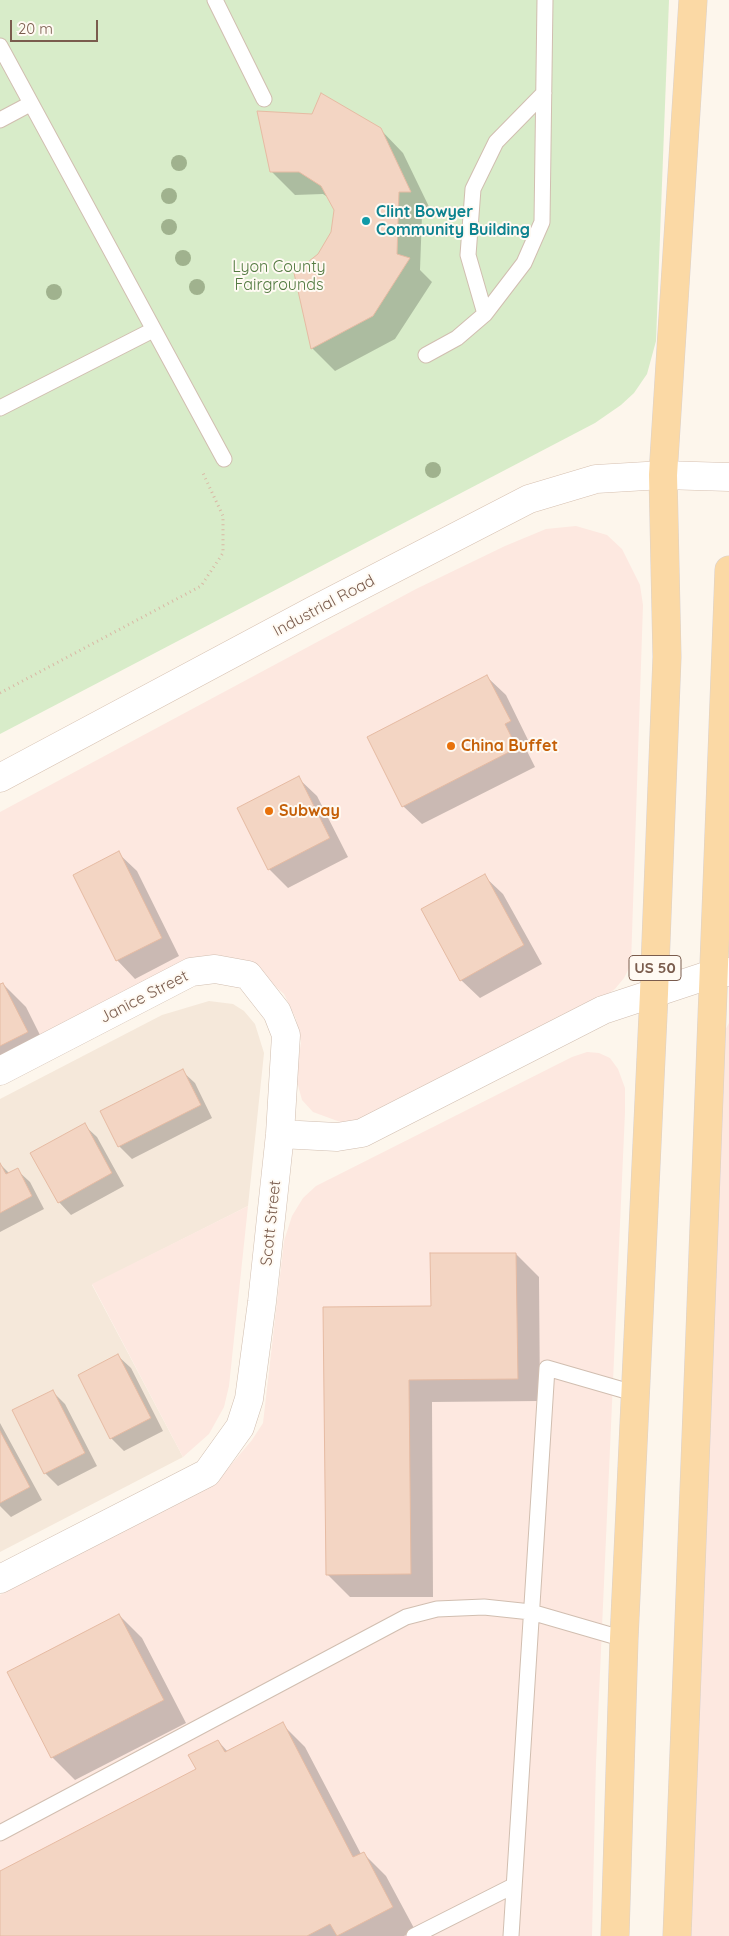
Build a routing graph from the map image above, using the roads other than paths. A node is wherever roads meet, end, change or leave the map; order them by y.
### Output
1 (215, 0) edge
2 (544, 0) edge
3 (693, 0) edge
4 (0, 46) edge
5 (544, 93) junction
6 (264, 99) dead end
7 (30, 104) junction
8 (0, 120) edge
9 (485, 314) junction
10 (153, 330) junction
11 (426, 355) dead end
12 (0, 408) edge
13 (224, 460) dead end
14 (663, 476) junction
15 (729, 477) edge
16 (729, 570) edge
17 (0, 778) edge
18 (722, 973) edge
19 (654, 993) junction
20 (0, 1071) edge
21 (280, 1134) junction
22 (637, 1394) junction
23 (0, 1579) edge
24 (531, 1612) junction
25 (624, 1639) junction
26 (0, 1833) edge
27 (513, 1886) junction
28 (414, 1936) edge
29 (511, 1936) edge
30 (615, 1936) edge
31 (677, 1936) edge

1 - 6 lane
2 - 5 lane
3 - 14 main road, US 50
4 - 7 lane
5 - 9 lane
5 - 9 lane
7 - 8 lane
7 - 10 lane
9 - 11 lane
10 - 12 lane
10 - 13 lane
14 - 15 street, Industrial Road
14 - 17 street, Industrial Road
14 - 19 main road, US 50
16 - 18 main road
18 - 19 street
18 - 31 main road
19 - 21 street
19 - 22 main road, US 50
20 - 21 street, Janice Street
21 - 23 street, Scott Street
22 - 24 lane
22 - 25 main road, US 50
24 - 25 lane
24 - 26 lane
24 - 27 lane
25 - 30 main road, US 50
27 - 28 lane
27 - 29 lane

